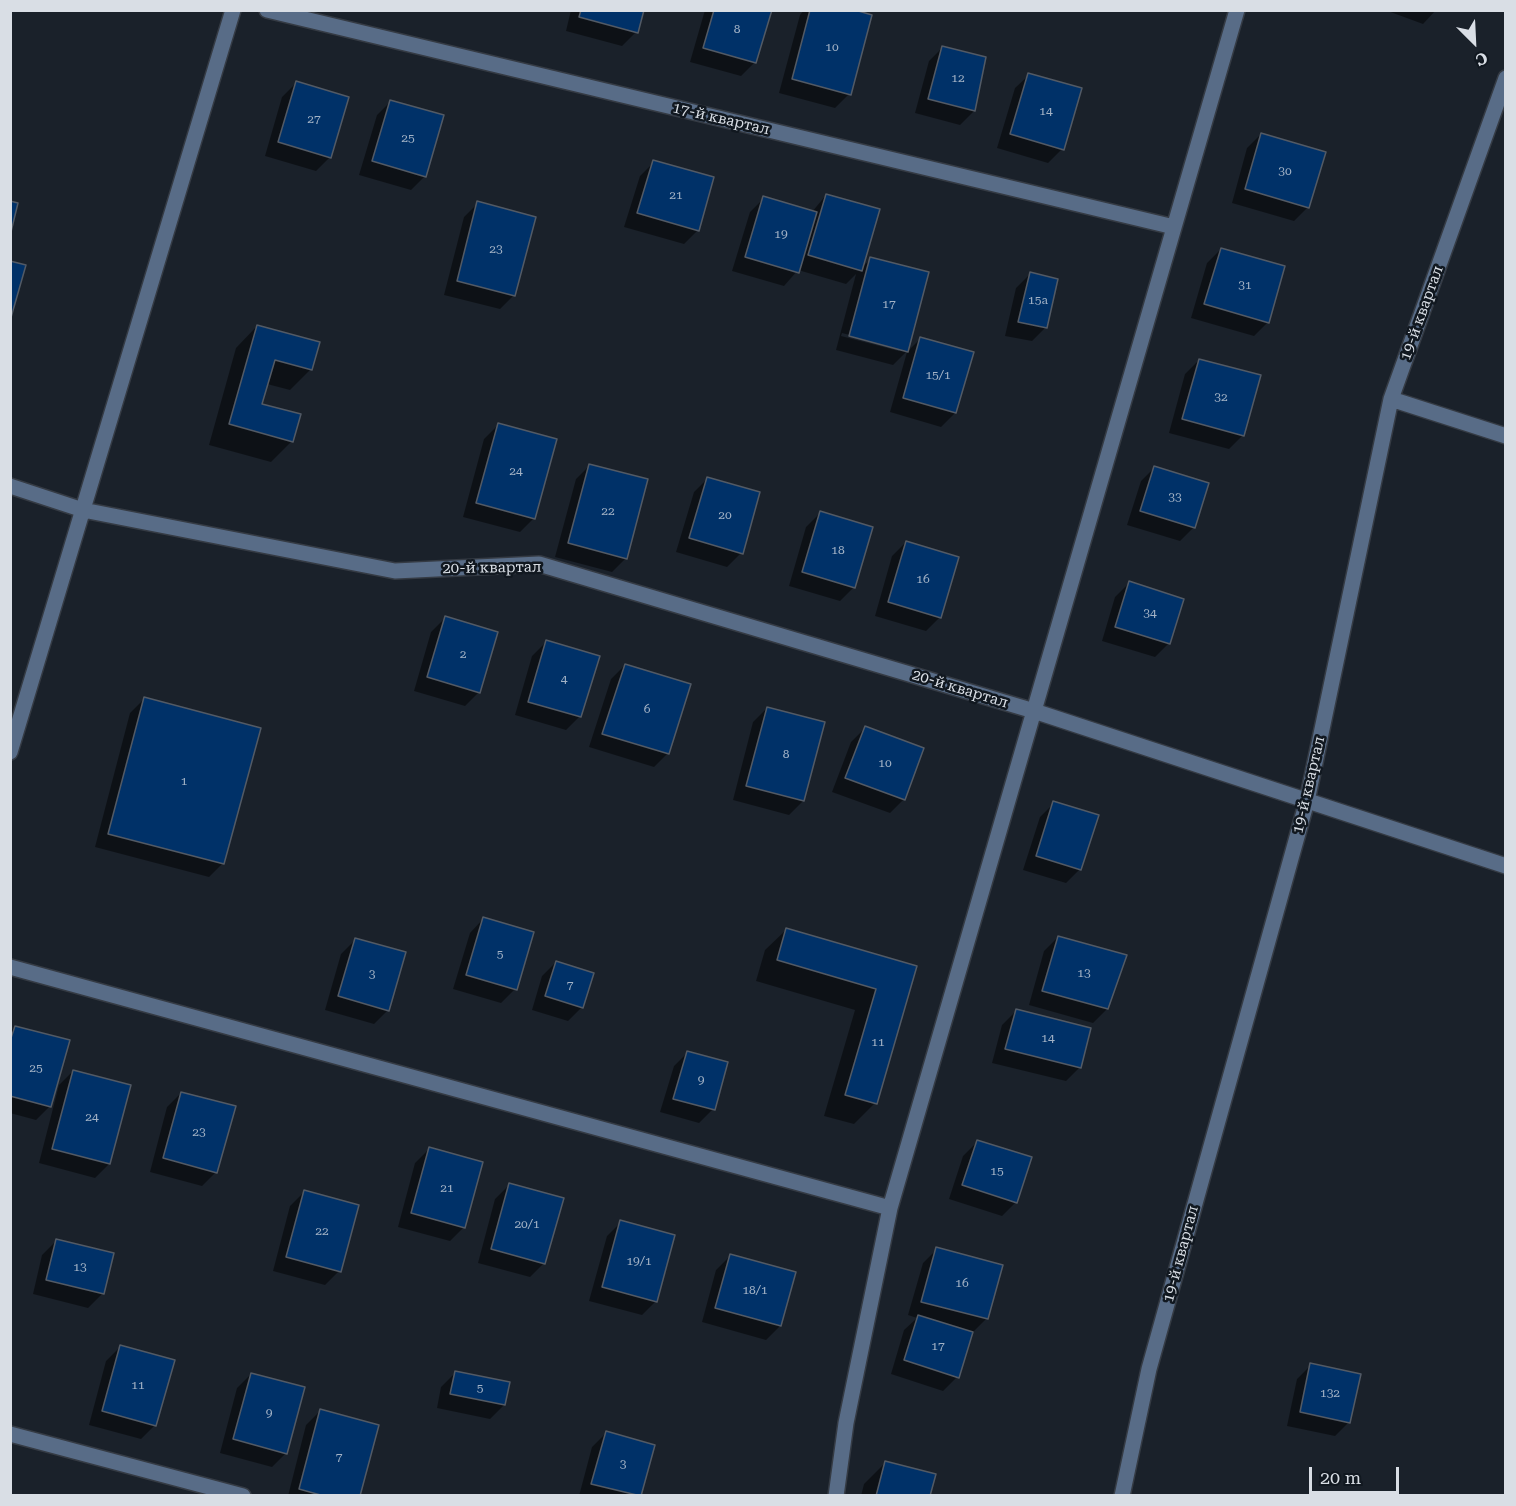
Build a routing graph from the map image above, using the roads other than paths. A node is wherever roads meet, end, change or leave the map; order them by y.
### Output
1 (233, 10) edge
2 (267, 10) edge
3 (1236, 10) edge
4 (1506, 78) edge
5 (1174, 227) junction
6 (1391, 399) junction
7 (1506, 436) edge
8 (10, 486) edge
9 (83, 510) junction
10 (1034, 711) junction
11 (10, 752) edge
12 (1307, 801) junction
13 (1506, 866) edge
14 (10, 967) edge
15 (890, 1208) junction
16 (10, 1434) edge
17 (243, 1496) edge
18 (836, 1496) edge
19 (1122, 1496) edge

1 - 9 street
2 - 5 street, 17-й квартал
3 - 5 street
4 - 6 street, 19-й квартал
5 - 10 street
6 - 7 street
6 - 12 street, 19-й квартал
8 - 9 street, 20-й квартал
9 - 10 street, 20-й квартал
9 - 11 street
10 - 12 street, 20-й квартал
10 - 15 street
12 - 13 street, 20-й квартал
12 - 19 street, 19-й квартал
14 - 15 street
15 - 18 street
16 - 17 street

